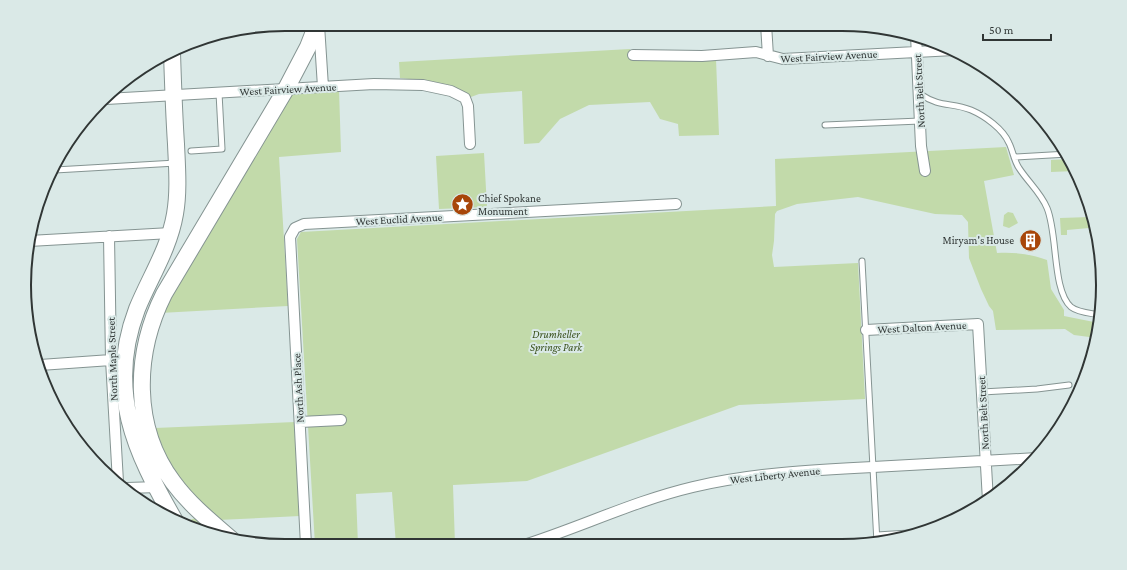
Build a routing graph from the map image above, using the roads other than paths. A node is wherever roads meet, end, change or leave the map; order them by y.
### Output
1 (315, 31) edge
2 (319, 31) edge
3 (766, 31) edge
4 (916, 42) edge
5 (941, 51) edge
6 (917, 52) junction
7 (632, 55) dead end
8 (768, 56) junction
9 (172, 57) edge
10 (323, 87) junction
11 (286, 89) junction
12 (219, 93) junction
13 (919, 94) junction
14 (174, 95) junction
15 (113, 99) edge
16 (920, 121) junction
17 (825, 126) dead end
18 (470, 144) dead end
19 (191, 151) dead end
20 (1060, 154) edge
21 (1014, 157) junction
22 (177, 163) junction
23 (59, 170) edge
24 (925, 170) dead end
25 (676, 204) dead end
26 (292, 230) joint
27 (171, 234) junction
28 (109, 236) junction
29 (35, 241) edge
30 (862, 261) dead end
31 (1094, 314) edge
32 (978, 324) joint
33 (866, 330) junction
34 (111, 360) junction
35 (43, 365) edge
36 (1069, 385) dead end
37 (982, 392) junction
38 (341, 420) dead end
39 (300, 422) junction
40 (1027, 459) edge
41 (986, 461) junction
42 (873, 467) junction
43 (118, 476) edge
44 (158, 487) junction
45 (131, 488) edge
46 (988, 493) edge
47 (170, 512) edge
48 (222, 531) edge
49 (891, 534) edge
50 (877, 535) joint
51 (306, 539) edge
52 (543, 539) edge

1 - 11 main road
2 - 10 street
3 - 8 street
4 - 6 street, North Belt Street
5 - 6 street, West Fairview Avenue
6 - 8 street, West Fairview Avenue
6 - 13 street, North Belt Street
7 - 8 street, West Fairview Avenue
9 - 14 main road
10 - 11 street, West Fairview Avenue
10 - 18 street, West Fairview Avenue
11 - 12 street, West Fairview Avenue
11 - 48 main road
12 - 14 street, West Fairview Avenue
12 - 19 lane
13 - 16 street, North Belt Street
13 - 21 lane
14 - 15 street, West Fairview Avenue
14 - 22 main road
16 - 17 lane
16 - 24 street, North Belt Street
20 - 21 lane
21 - 31 lane
22 - 23 lane
22 - 27 main road
25 - 26 street, West Euclid Avenue
26 - 39 street, North Ash Place
27 - 28 street
27 - 44 main road
28 - 29 street
28 - 34 street, North Maple Street
30 - 33 lane
32 - 33 street, West Dalton Avenue
32 - 37 street, North Belt Street
33 - 42 lane
34 - 35 street
34 - 43 street, North Maple Street
36 - 37 lane
37 - 41 street, North Belt Street
38 - 39 street
39 - 51 street, North Ash Place
40 - 41 street, West Liberty Avenue
41 - 42 street, West Liberty Avenue
41 - 46 street, North Belt Street
42 - 50 lane
42 - 52 street, West Liberty Avenue
44 - 45 street
44 - 47 main road
49 - 50 lane

